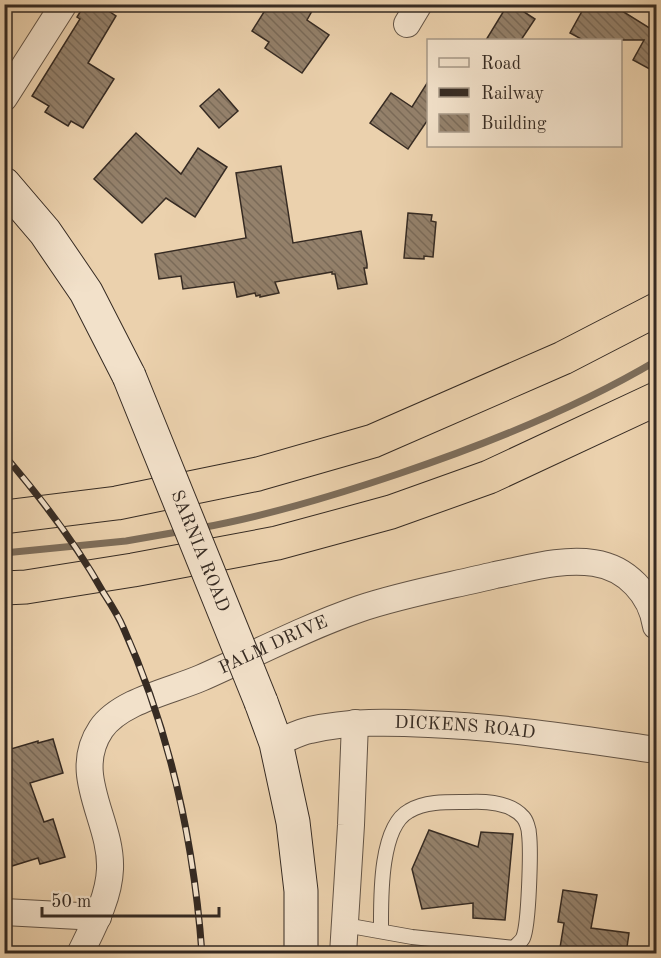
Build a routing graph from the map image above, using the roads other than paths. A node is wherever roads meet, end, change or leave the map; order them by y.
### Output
1 (64, 4) edge
2 (4, 98) edge
3 (4, 184) edge
4 (657, 310) edge
5 (657, 399) edge
6 (4, 517) edge
7 (4, 588) edge
8 (657, 626) edge
9 (355, 723) junction
10 (276, 743) junction
11 (657, 750) edge
12 (4, 912) edge
13 (98, 917) junction
14 (345, 925) junction
15 (381, 931) junction
16 (80, 954) edge
17 (301, 954) edge
18 (343, 954) edge

1 - 2 street
3 - 10 main road, SARNIA ROAD, bridge
4 - 6 highway
5 - 7 highway
8 - 13 street, PALM DRIVE
9 - 10 street, DICKENS ROAD
9 - 11 street, DICKENS ROAD
9 - 14 street
10 - 17 main road, SARNIA ROAD
12 - 13 street
13 - 16 street, PALM DRIVE
14 - 15 lane
14 - 18 street
15 - 15 lane

